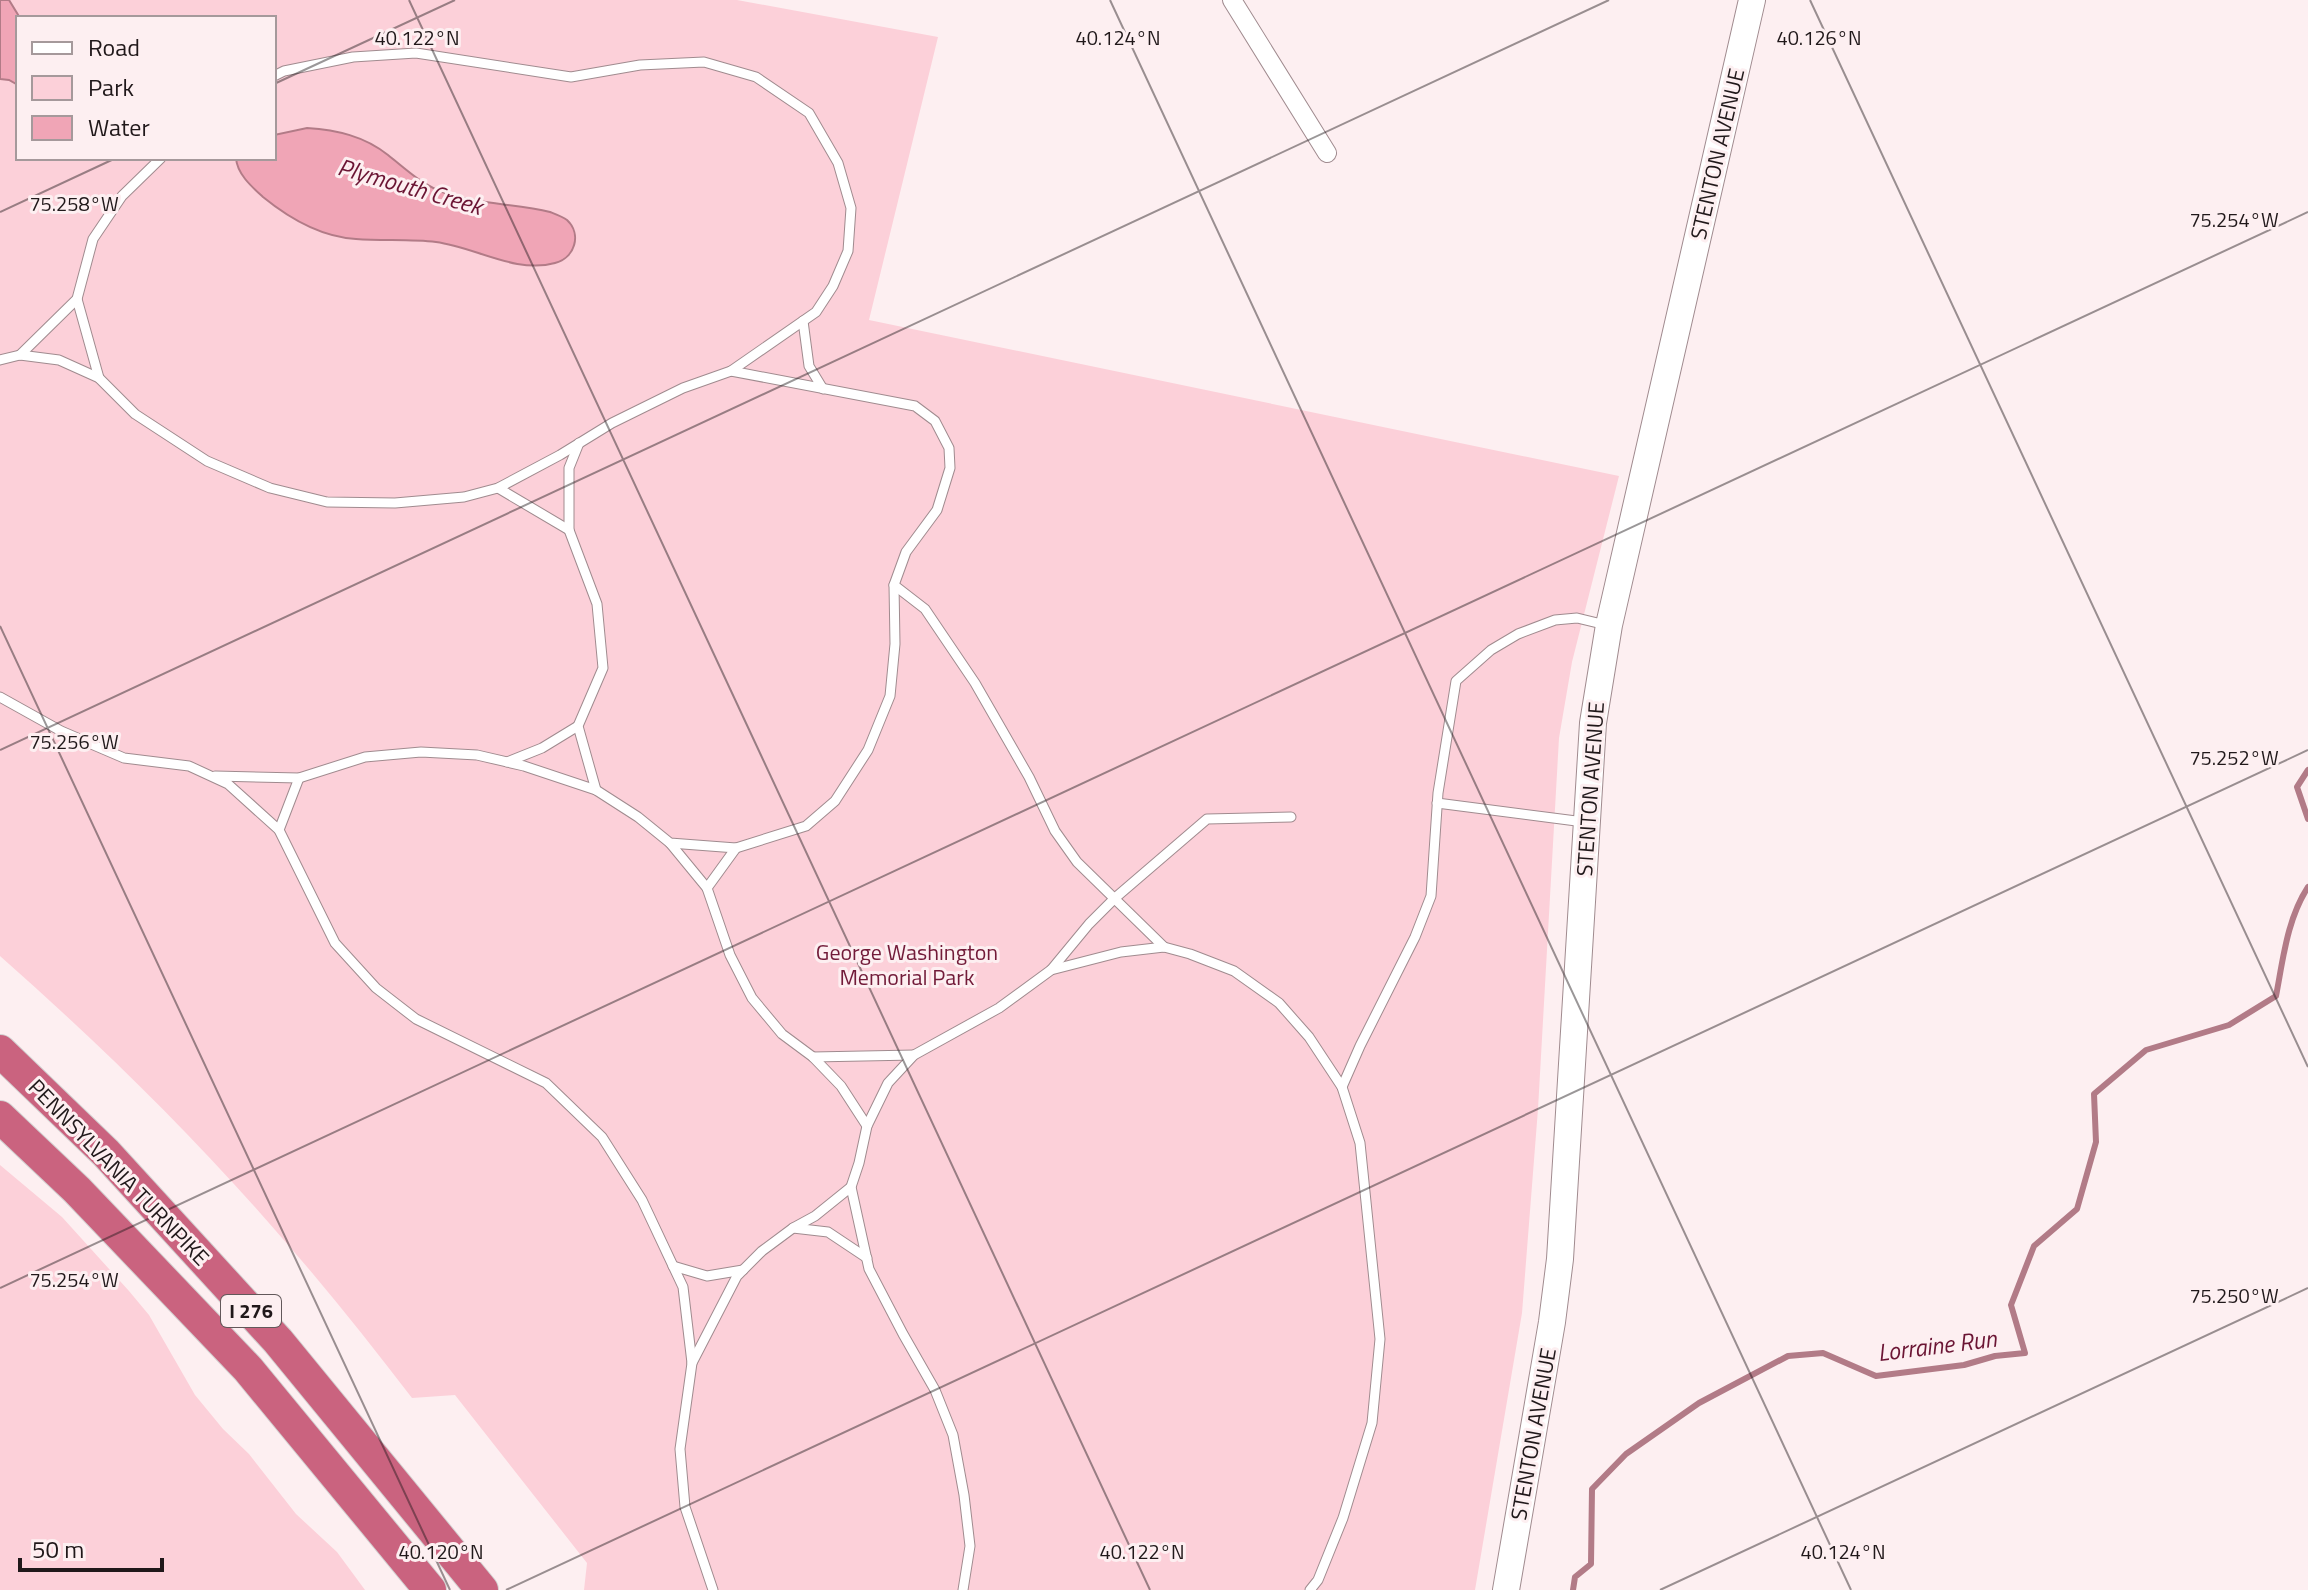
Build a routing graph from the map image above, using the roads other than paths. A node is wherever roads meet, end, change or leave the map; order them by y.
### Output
1 (1232, 0) edge
2 (1752, 0) edge
3 (276, 75) edge
4 (1327, 153) dead end
5 (159, 160) edge
6 (77, 299) junction
7 (803, 321) junction
8 (20, 355) junction
9 (0, 360) edge
10 (731, 371) junction
11 (99, 378) junction
12 (823, 389) junction
13 (579, 443) junction
14 (498, 488) junction
15 (569, 530) junction
16 (894, 585) junction
17 (1609, 625) junction
18 (0, 697) edge
19 (578, 726) junction
20 (507, 762) junction
21 (210, 776) junction
22 (299, 778) junction
23 (596, 790) junction
24 (1437, 803) junction
25 (1291, 817) dead end
26 (1585, 823) junction
27 (279, 830) junction
28 (670, 843) junction
29 (736, 848) junction
30 (707, 888) junction
31 (1115, 898) junction
32 (1164, 947) junction
33 (1051, 970) junction
34 (0, 1051) edge
35 (914, 1055) junction
36 (813, 1057) junction
37 (1342, 1087) junction
38 (0, 1117) edge
39 (867, 1126) junction
40 (851, 1187) junction
41 (793, 1228) junction
42 (867, 1258) junction
43 (673, 1266) junction
44 (743, 1270) junction
45 (692, 1363) junction
46 (430, 1590) edge
47 (482, 1590) edge
48 (713, 1590) edge
49 (963, 1590) edge
50 (1310, 1590) edge
51 (1506, 1590) edge

1 - 4 street
2 - 17 main road, STENTON AVENUE
3 - 7 lane
5 - 6 lane
6 - 8 lane
6 - 11 lane
7 - 10 lane
7 - 12 lane
8 - 9 lane
8 - 11 lane
10 - 12 lane
10 - 13 lane
11 - 14 lane
12 - 16 lane
13 - 14 lane
13 - 15 lane
14 - 15 lane
15 - 19 lane
16 - 29 lane
16 - 31 lane
17 - 24 lane
17 - 26 main road, STENTON AVENUE
18 - 21 lane
19 - 20 lane
19 - 23 lane
20 - 22 lane
20 - 23 lane
21 - 22 lane
21 - 27 lane
22 - 27 lane
23 - 28 lane
24 - 26 lane
24 - 37 lane
25 - 31 lane
26 - 51 main road, STENTON AVENUE
27 - 43 lane
28 - 29 lane
28 - 30 lane
29 - 30 lane
30 - 36 lane
31 - 32 lane
31 - 33 lane
32 - 33 lane
32 - 37 lane
33 - 35 lane
34 - 47 highway, PENNSYLVANIA TURNPIKE / I 276
35 - 36 lane
35 - 39 lane
36 - 39 lane
37 - 50 lane
38 - 46 highway, PENNSYLVANIA TURNPIKE / I 276
39 - 40 lane
40 - 41 lane
40 - 42 lane
41 - 42 lane
41 - 44 lane
42 - 49 lane
43 - 44 lane
43 - 45 lane
44 - 45 lane
45 - 48 lane

